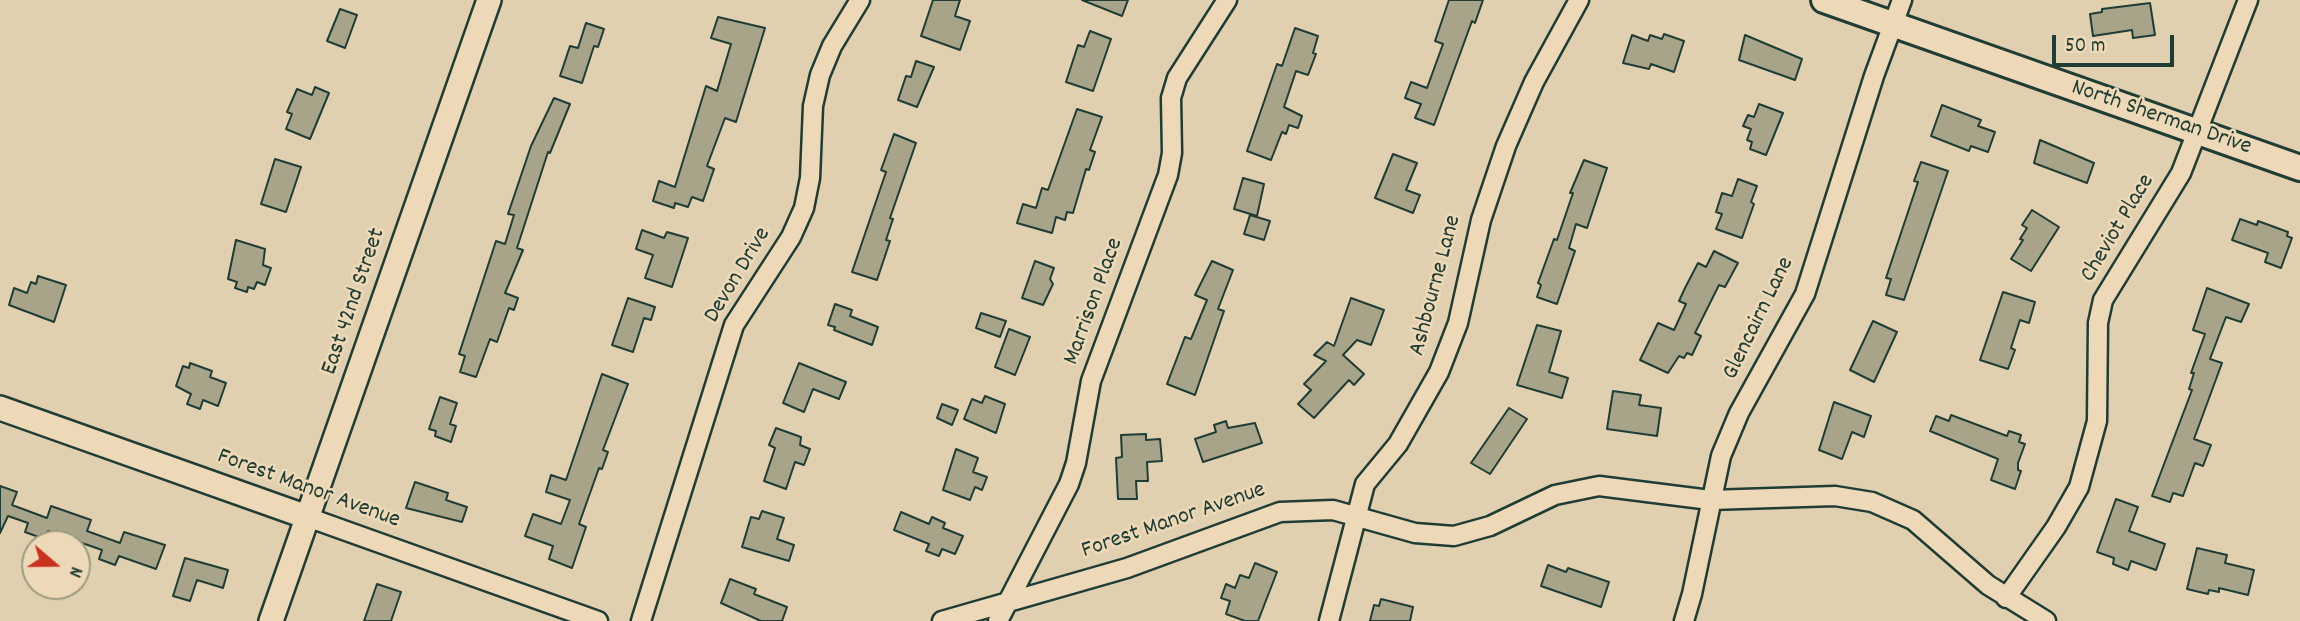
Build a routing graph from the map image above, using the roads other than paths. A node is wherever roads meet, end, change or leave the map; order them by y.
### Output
1 (489, 0) edge
2 (860, 0) edge
3 (1227, 0) edge
4 (1579, 0) edge
5 (1824, 0) edge
6 (1902, 0) edge
7 (2248, 0) edge
8 (1893, 24) junction
9 (2198, 133) junction
10 (2300, 168) edge
11 (0, 408) edge
12 (1710, 500) junction
13 (1357, 515) junction
14 (307, 517) junction
15 (2006, 598) junction
16 (1007, 602) junction
17 (271, 621) edge
18 (598, 621) edge
19 (641, 621) edge
20 (942, 621) edge
21 (998, 621) edge
22 (1329, 621) edge
23 (1684, 621) edge
24 (2046, 621) edge

1 - 14 street, East 42nd Street
2 - 19 street, Devon Drive
3 - 16 street, Marrison Place
4 - 13 street, Ashbourne Lane
5 - 8 main road, North Sherman Drive
6 - 8 street, Glencairn Lane
7 - 9 street, Cheviot Place
8 - 9 main road, North Sherman Drive
8 - 12 street, Glencairn Lane
9 - 10 main road, North Sherman Drive
9 - 15 street, Cheviot Place
11 - 14 street, Forest Manor Avenue
12 - 13 street, Forest Manor Avenue
12 - 15 street, Forest Manor Avenue
12 - 23 street, Glencairn Lane
13 - 16 street, Forest Manor Avenue
13 - 22 street, Ashbourne Lane
14 - 17 street, East 42nd Street
14 - 18 street, Forest Manor Avenue
15 - 24 street, Forest Manor Avenue
16 - 20 street, Forest Manor Avenue
16 - 21 street, Marrison Place

